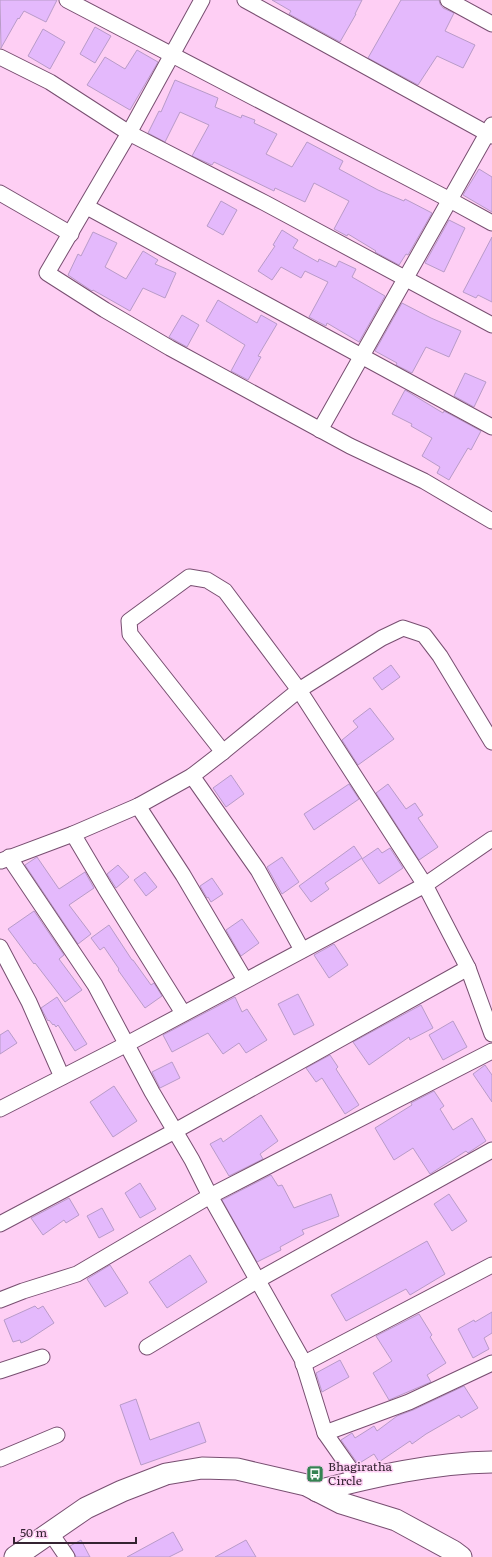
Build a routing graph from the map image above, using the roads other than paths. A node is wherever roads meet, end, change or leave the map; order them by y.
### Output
1 (67, 0) edge
2 (202, 0) edge
3 (245, 0) edge
4 (448, 0) edge
5 (492, 24) edge
6 (172, 56) junction
7 (0, 57) edge
8 (490, 131) edge
9 (129, 133) junction
10 (0, 193) edge
11 (450, 200) junction
12 (87, 207) junction
13 (492, 223) edge
14 (70, 234) junction
15 (404, 279) junction
16 (492, 325) edge
17 (362, 356) junction
18 (492, 427) edge
19 (320, 430) junction
20 (492, 521) edge
21 (299, 690) junction
22 (492, 742) edge
23 (223, 752) junction
24 (192, 776) junction
25 (138, 806) junction
26 (74, 834) junction
27 (492, 839) edge
28 (5, 859) edge
29 (425, 885) junction
30 (0, 947) edge
31 (302, 950) junction
32 (468, 968) junction
33 (245, 980) junction
34 (184, 1013) junction
35 (492, 1034) edge
36 (127, 1044) junction
37 (492, 1051) edge
38 (62, 1077) junction
39 (0, 1109) edge
40 (175, 1132) junction
41 (492, 1150) edge
42 (210, 1196) junction
43 (0, 1224) edge
44 (492, 1265) edge
45 (258, 1280) junction
46 (0, 1300) edge
47 (147, 1347) dead end
48 (42, 1357) dead end
49 (492, 1363) edge
50 (303, 1364) junction
51 (0, 1371) edge
52 (325, 1433) junction
53 (57, 1435) dead end
54 (0, 1459) edge
55 (492, 1462) edge
56 (358, 1480) junction
57 (317, 1491) junction
58 (50, 1532) junction
59 (449, 1554) edge
60 (15, 1557) edge
61 (68, 1557) edge

1 - 6 street
2 - 6 street
3 - 8 street
4 - 5 street
6 - 9 street
6 - 11 street
7 - 9 street
8 - 11 street
9 - 12 street
9 - 15 street
10 - 14 street
11 - 13 street
11 - 15 street
12 - 14 street
12 - 17 street
14 - 19 street
15 - 16 street
15 - 17 street
17 - 18 street
17 - 19 street
19 - 20 street
21 - 22 street
21 - 23 street
21 - 23 street
21 - 29 street
23 - 24 street
24 - 25 street
24 - 31 street
25 - 26 street
25 - 33 street
26 - 28 street
26 - 34 street
27 - 29 street
28 - 36 street
29 - 31 street
29 - 32 street
30 - 38 street
31 - 33 street
32 - 35 street
32 - 40 street
33 - 34 street
34 - 36 street
36 - 38 street
36 - 40 street
37 - 42 street
38 - 39 street
40 - 42 street
40 - 43 street
41 - 45 street
42 - 45 street
42 - 46 street
44 - 50 street
45 - 47 street
45 - 50 street
48 - 51 street
49 - 52 street
50 - 52 street
52 - 56 street
53 - 54 street
55 - 56 street
56 - 57 street
57 - 58 street
57 - 59 street
58 - 60 street
58 - 61 street

